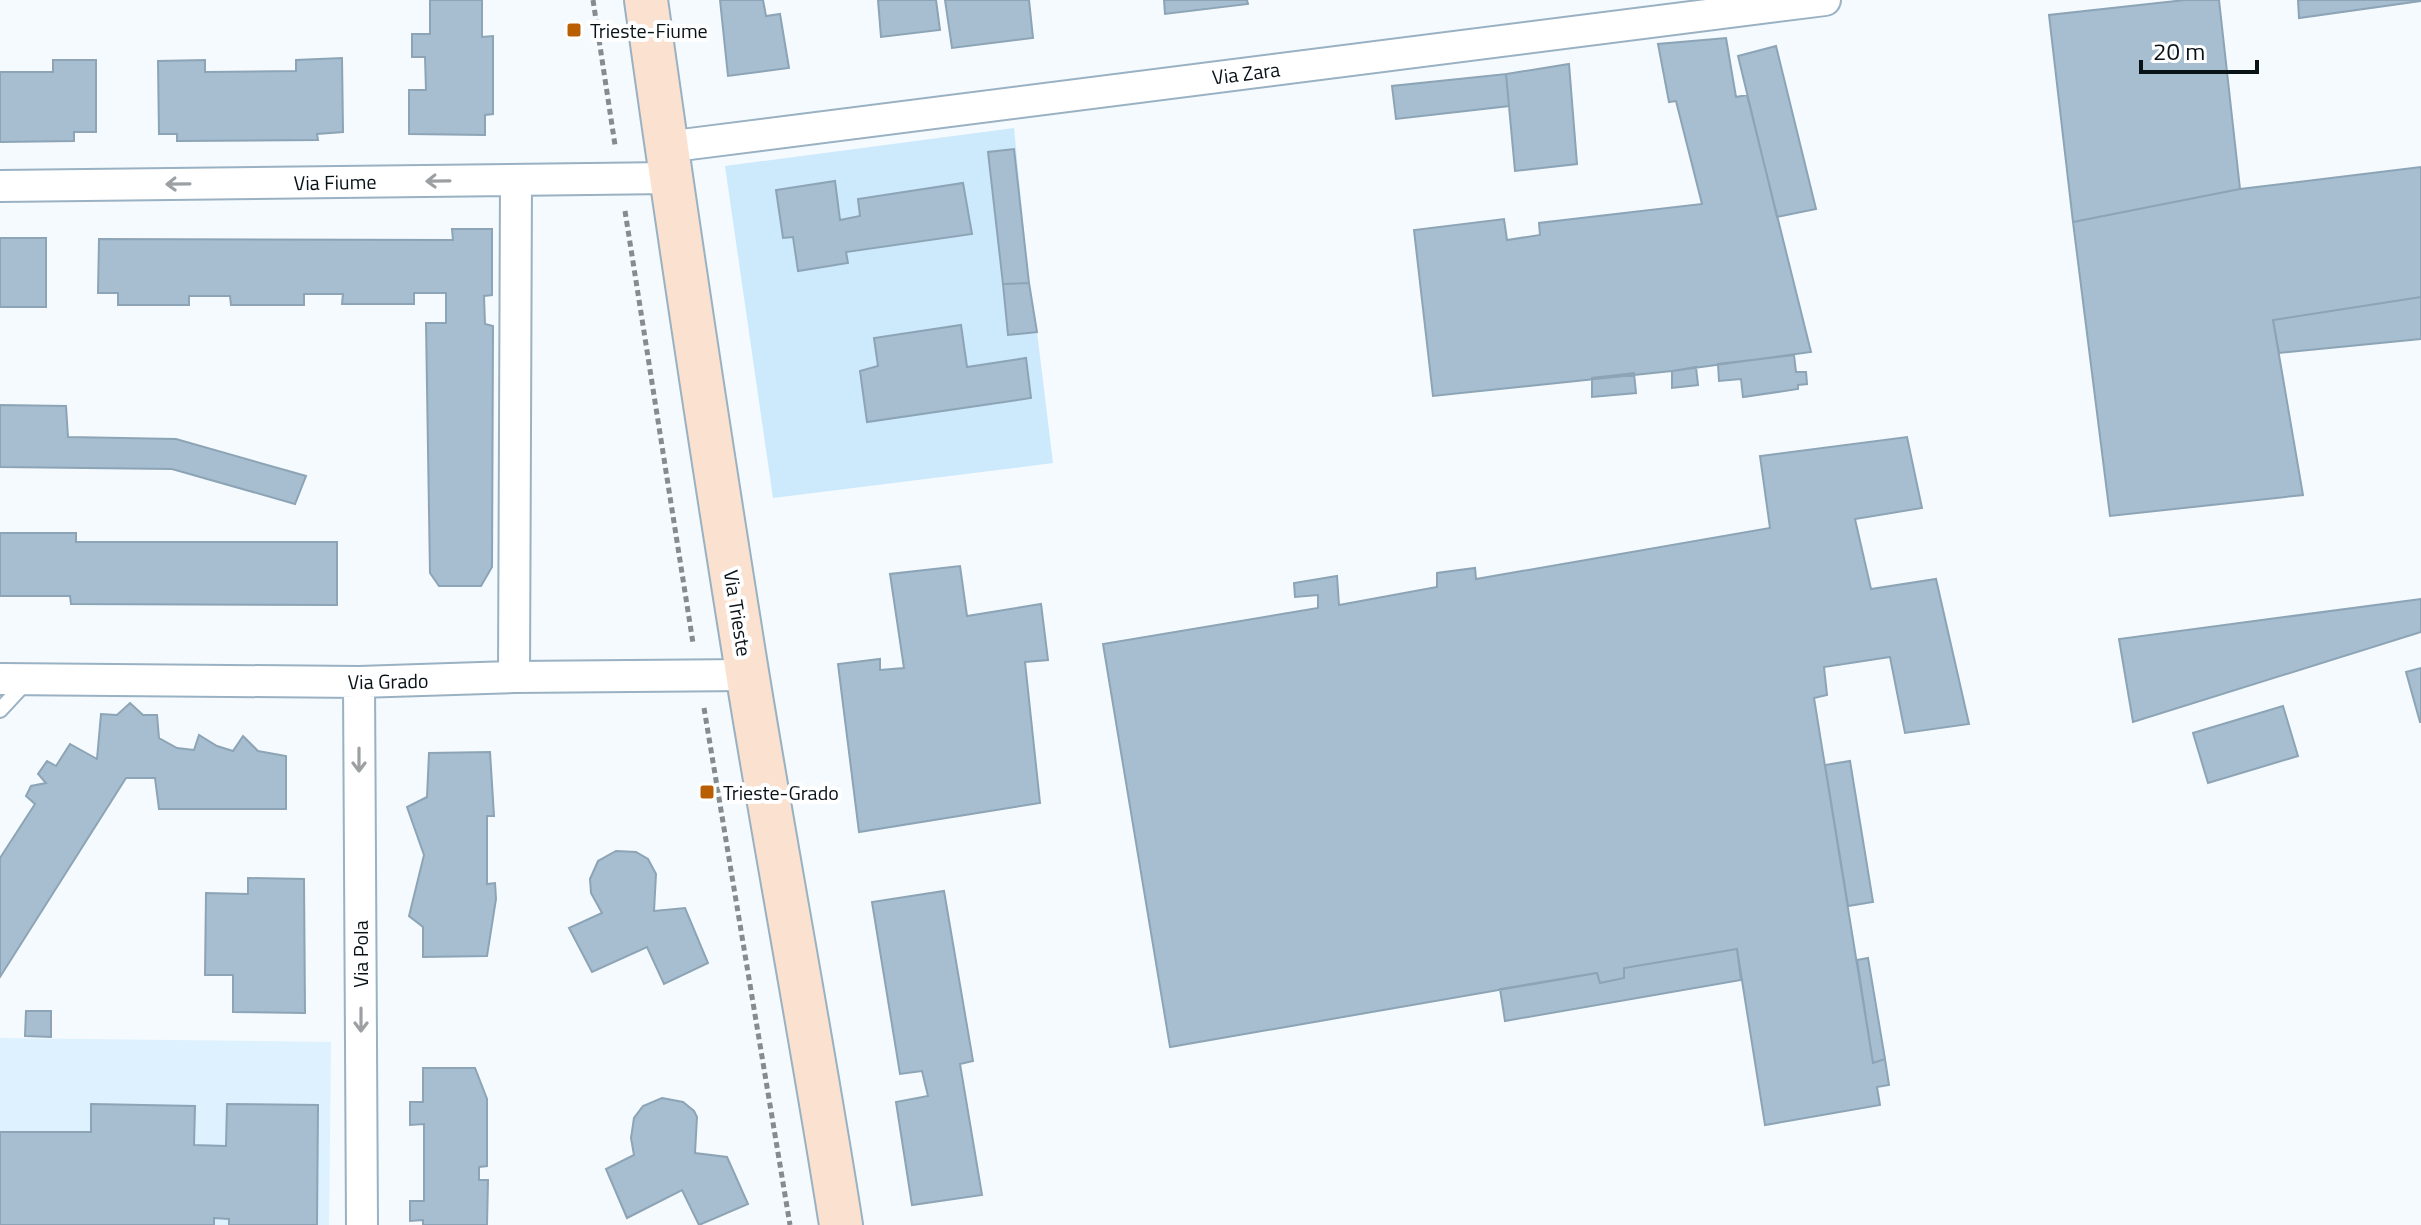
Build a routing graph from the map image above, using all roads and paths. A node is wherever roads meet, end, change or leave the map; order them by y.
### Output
1 (593, 0) edge
2 (646, 0) edge
3 (1825, 0) edge
4 (668, 162) junction
5 (619, 178) junction
6 (516, 180) junction
7 (0, 186) edge
8 (699, 675) junction
9 (747, 675) junction
10 (514, 677) junction
11 (14, 679) edge
12 (359, 682) junction
13 (0, 710) edge
14 (362, 1225) edge
15 (790, 1225) edge
16 (841, 1225) edge

1 - 5 path
2 - 4 street, Via Trieste
3 - 4 street, Via Zara
4 - 5 street, Via Fiume
4 - 9 street, Via Trieste
5 - 6 street, Via Fiume
5 - 8 path
6 -> 7 street, Via Fiume
6 - 10 street
8 - 9 street, Via Grado
8 - 10 street, Via Grado
8 - 15 path
9 - 16 street, Via Trieste
10 - 12 street, Via Grado
11 - 12 street, Via Grado
11 - 13 lane, Via Grado
12 -> 14 street, Via Pola

